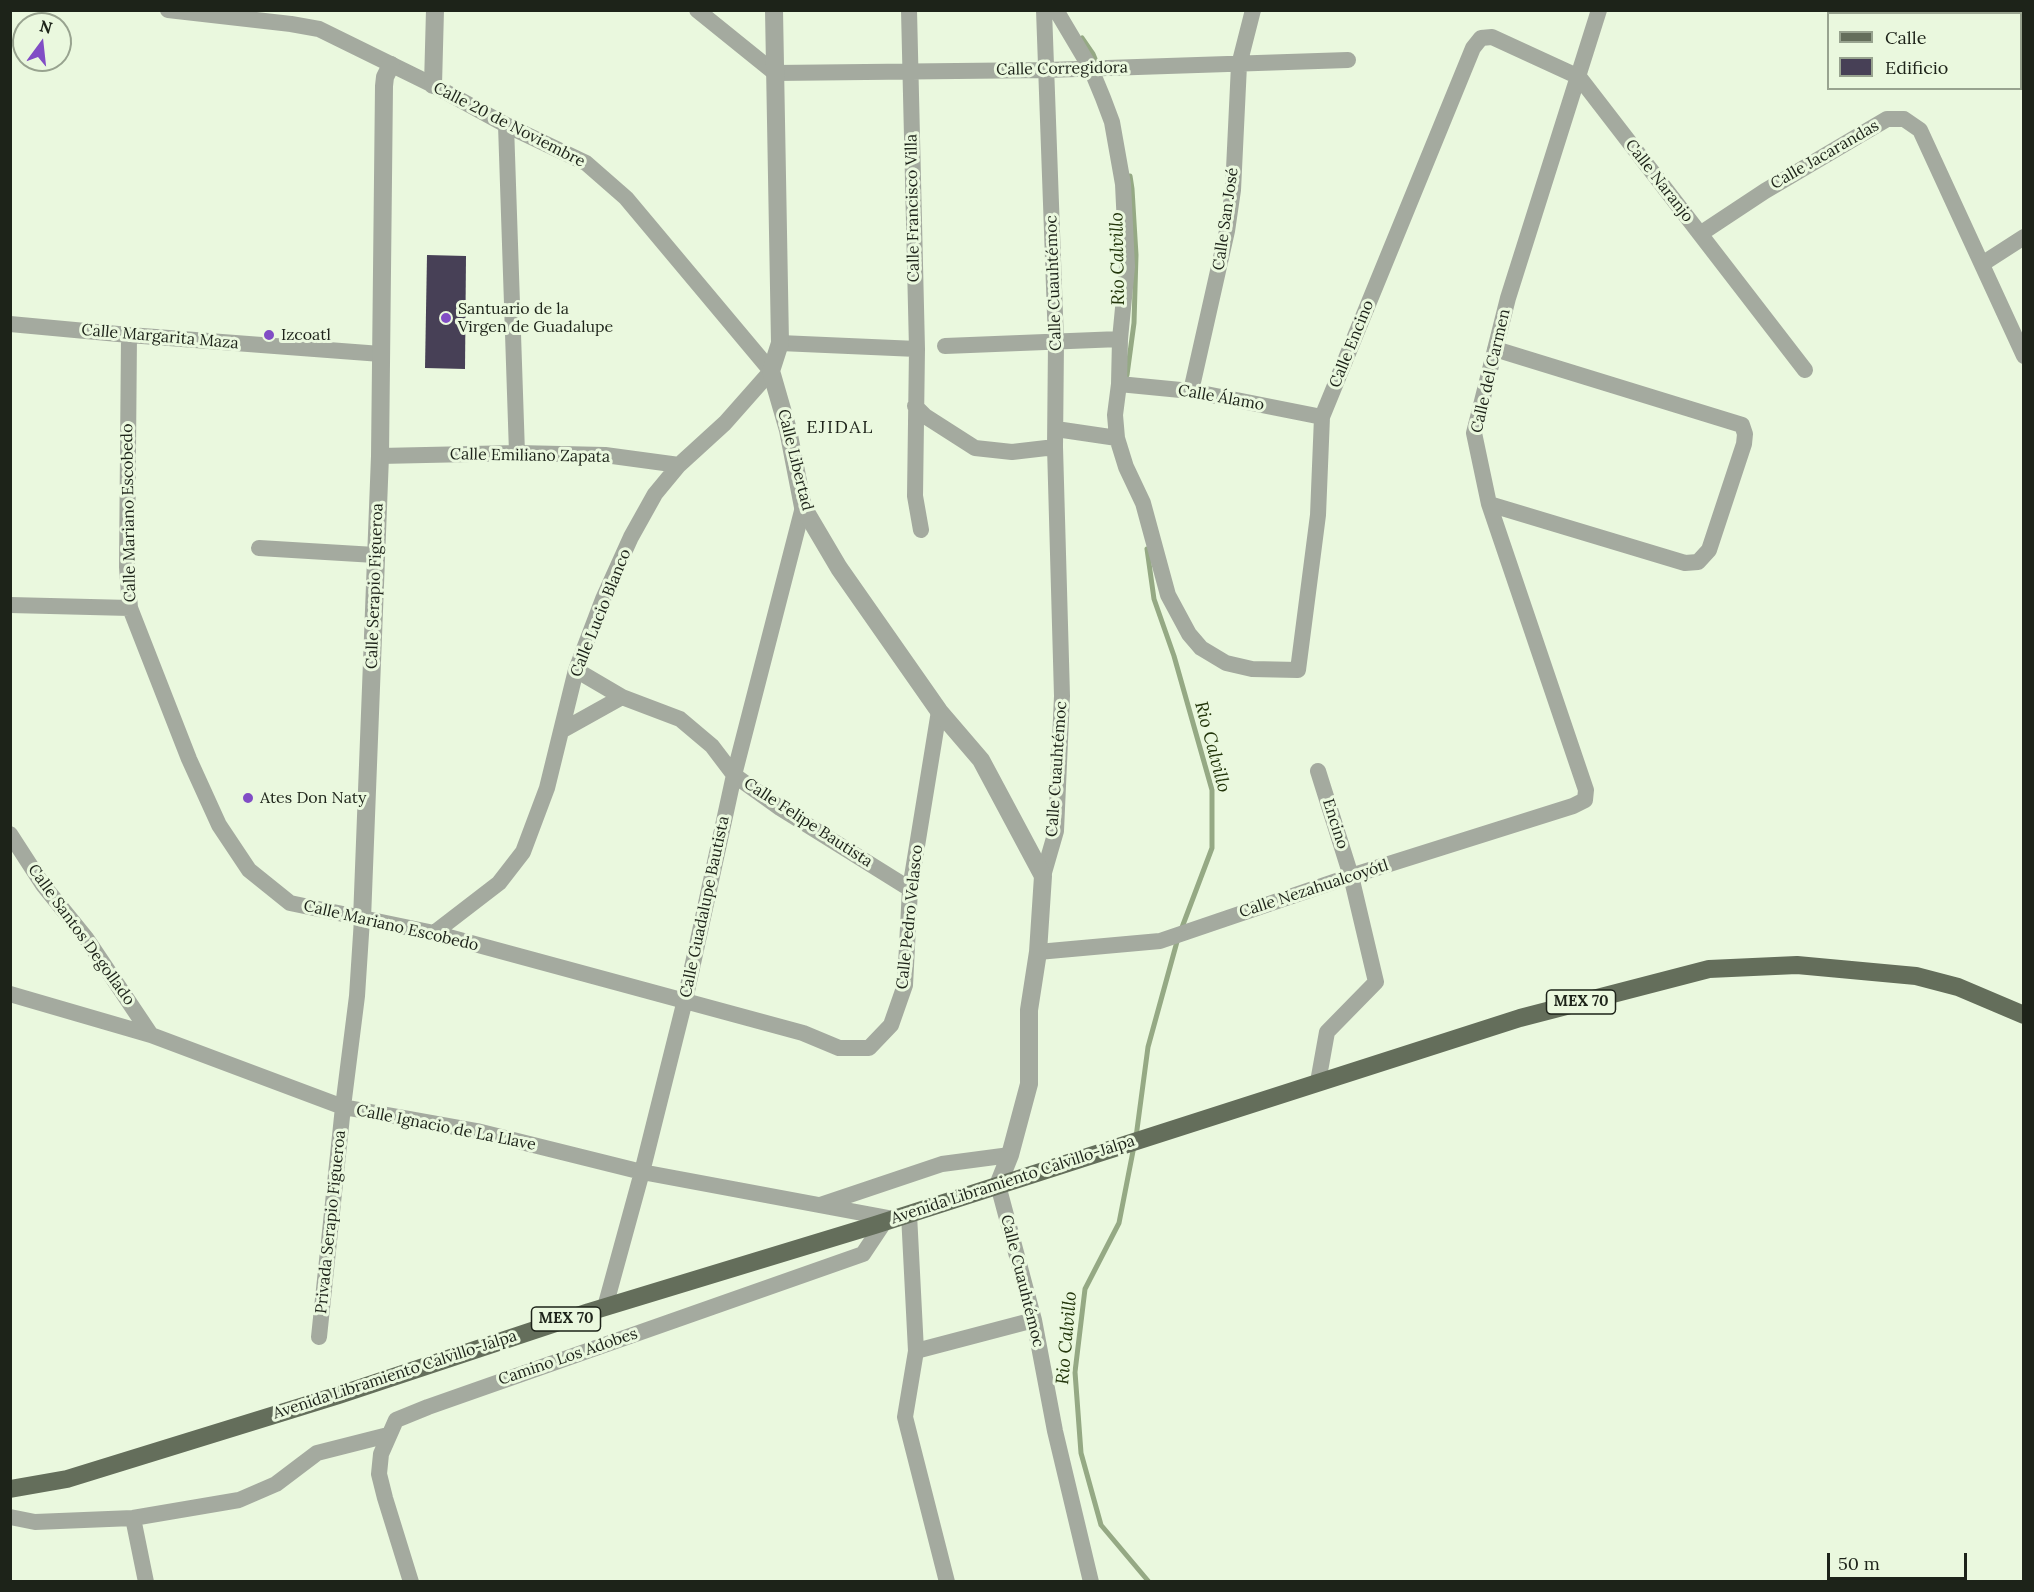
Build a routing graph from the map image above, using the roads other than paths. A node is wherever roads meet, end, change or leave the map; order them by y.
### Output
1 (168, 10) edge
2 (435, 10) edge
3 (697, 10) edge
4 (774, 10) edge
5 (909, 10) edge
6 (1044, 10) edge
7 (1056, 10) edge
8 (1253, 10) edge
9 (1599, 10) edge
10 (195, 12) edge
11 (1481, 38) joint
12 (1348, 60) dead end
13 (391, 65) junction
14 (1239, 65) junction
15 (1091, 69) junction
16 (1047, 70) junction
17 (910, 72) junction
18 (775, 73) junction
19 (1579, 77) junction
20 (433, 85) junction
21 (506, 125) junction
22 (1700, 234) junction
23 (2024, 237) edge
24 (1982, 264) junction
25 (10, 324) edge
26 (129, 335) junction
27 (1120, 339) junction
28 (1056, 342) junction
29 (780, 343) junction
30 (945, 346) dead end
31 (917, 349) junction
32 (1495, 349) junction
33 (381, 354) junction
34 (2024, 356) edge
35 (1805, 370) dead end
36 (771, 371) junction
37 (1119, 384) junction
38 (1191, 391) junction
39 (915, 406) junction
40 (1322, 417) junction
41 (1056, 429) junction
42 (1117, 438) junction
43 (1055, 447) junction
44 (518, 453) junction
45 (380, 456) junction
46 (680, 465) junction
47 (1489, 504) junction
48 (803, 507) junction
49 (921, 530) dead end
50 (258, 548) dead end
51 (375, 555) junction
52 (10, 605) edge
53 (130, 608) junction
54 (576, 670) junction
55 (622, 697) junction
56 (939, 711) junction
57 (561, 731) junction
58 (1318, 771) dead end
59 (734, 775) junction
60 (1584, 800) joint
61 (10, 834) edge
62 (1043, 876) junction
63 (1351, 876) junction
64 (910, 889) junction
65 (362, 919) junction
66 (434, 933) junction
67 (1038, 952) junction
68 (10, 994) edge
69 (685, 1000) junction
70 (2024, 1015) edge
71 (151, 1035) junction
72 (839, 1048) joint
73 (1318, 1082) junction
74 (343, 1107) junction
75 (1010, 1155) junction
76 (642, 1172) junction
77 (998, 1185) junction
78 (819, 1205) junction
79 (896, 1218) junction
80 (605, 1307) junction
81 (1034, 1320) junction
82 (319, 1337) dead end
83 (916, 1351) junction
84 (388, 1435) junction
85 (10, 1489) edge
86 (10, 1517) edge
87 (134, 1518) junction
88 (146, 1581) edge
89 (411, 1581) edge
90 (947, 1581) edge
91 (1091, 1581) edge

1 - 10 street, Calle 20 de Noviembre
2 - 20 street
3 - 18 street
4 - 18 street
5 - 17 street, Calle Francisco Villa
6 - 16 street, Calle Cuauhtémoc
7 - 15 street
8 - 14 street, Calle San José
9 - 19 street, Calle del Carmen
10 - 13 street, Calle 20 de Noviembre
11 - 19 street, Calle Naranjo
11 - 40 street, Calle Encino
12 - 14 street, Calle Corregidora
13 - 20 street, Calle 20 de Noviembre
13 - 33 street, Calle Serapio Figueroa
14 - 15 street, Calle Corregidora
14 - 38 street, Calle San José
15 - 16 street, Calle Corregidora
15 - 27 street
16 - 17 street, Calle Corregidora
16 - 28 street, Calle Cuauhtémoc
17 - 18 street, Calle Corregidora
17 - 31 street, Calle Francisco Villa
18 - 29 street
19 - 22 street, Calle Naranjo
19 - 32 street, Calle del Carmen
20 - 21 street, Calle 20 de Noviembre
21 - 36 street, Calle 20 de Noviembre
21 - 44 street
22 - 24 street, Calle Jacarandas
22 - 35 street, Calle Naranjo
23 - 24 street
24 - 34 street, Calle Jacarandas
25 - 26 street, Calle Margarita Maza
26 - 33 street, Calle Margarita Maza
26 - 53 street, Calle Mariano Escobedo
27 - 28 street
27 - 37 street
28 - 30 street
28 - 41 street, Calle Cuauhtémoc
29 - 31 street
29 - 36 street
31 - 39 street, Calle Francisco Villa
32 - 47 street, Calle del Carmen
32 - 47 street
33 - 45 street, Calle Serapio Figueroa
36 - 46 street, Calle Lucio Blanco
36 - 48 street, Calle Libertad
37 - 38 street, Calle Álamo
37 - 42 street
38 - 40 street, Calle Álamo
39 - 43 street
39 - 49 street, Calle Francisco Villa
40 - 42 street, Calle Encino
41 - 42 street
41 - 43 street, Calle Cuauhtémoc
43 - 62 street, Calle Cuauhtémoc
44 - 45 street, Calle Emiliano Zapata
44 - 46 street, Calle Emiliano Zapata
45 - 51 street, Calle Serapio Figueroa
46 - 54 street, Calle Lucio Blanco
47 - 60 street, Calle del Carmen
48 - 56 street, Calle Libertad
48 - 59 street, Calle Guadalupe Bautista
50 - 51 street
51 - 65 street, Calle Serapio Figueroa
52 - 53 street
53 - 65 street, Calle Mariano Escobedo
54 - 55 street, Calle Felipe Bautista
54 - 57 street, Calle Lucio Blanco
55 - 57 street
55 - 59 street, Calle Felipe Bautista
56 - 62 street, Calle Libertad
56 - 64 street, Calle Pedro Velasco
57 - 66 street, Calle Lucio Blanco
58 - 63 street, Encino
59 - 64 street, Calle Felipe Bautista
59 - 69 street, Calle Guadalupe Bautista
60 - 63 street, Calle Nezahualcoyótl
61 - 71 street, Calle Santos Degollado
62 - 67 street, Calle Cuauhtémoc
63 - 67 street, Calle Nezahualcoyótl
63 - 73 street, Encino
64 - 72 street, Calle Pedro Velasco
65 - 66 street, Calle Mariano Escobedo
65 - 74 street, Calle Serapio Figueroa
66 - 69 street, Calle Mariano Escobedo
67 - 75 street, Calle Cuauhtémoc
68 - 71 street, Calle Ignacio de La Llave
69 - 72 street, Calle Mariano Escobedo
69 - 76 street, Calle Guadalupe Bautista
70 - 73 main road, Avenida Libramiento Calvillo-Jalpa / MEX 70
71 - 74 street, Calle Ignacio de La Llave
73 - 77 main road, Avenida Libramiento Calvillo-Jalpa / MEX 70
74 - 76 street, Calle Ignacio de La Llave
74 - 82 street, Privada Serapio Figueroa
75 - 77 street, Calle Cuauhtémoc
75 - 78 street
76 - 78 street, Calle Ignacio de La Llave
76 - 80 street, Calle Guadalupe Bautista
77 - 79 main road, Avenida Libramiento Calvillo-Jalpa / MEX 70
77 - 81 street, Calle Cuauhtémoc
78 - 79 street, Calle Ignacio de La Llave
79 - 80 main road, Avenida Libramiento Calvillo-Jalpa / MEX 70
79 - 83 street
79 - 84 street, Camino Los Adobes
80 - 85 main road, Avenida Libramiento Calvillo-Jalpa / MEX 70
81 - 83 street
81 - 91 street, Calle Cuauhtémoc
83 - 90 street
84 - 87 street
84 - 89 street, Camino Los Adobes
86 - 87 street
87 - 88 street

